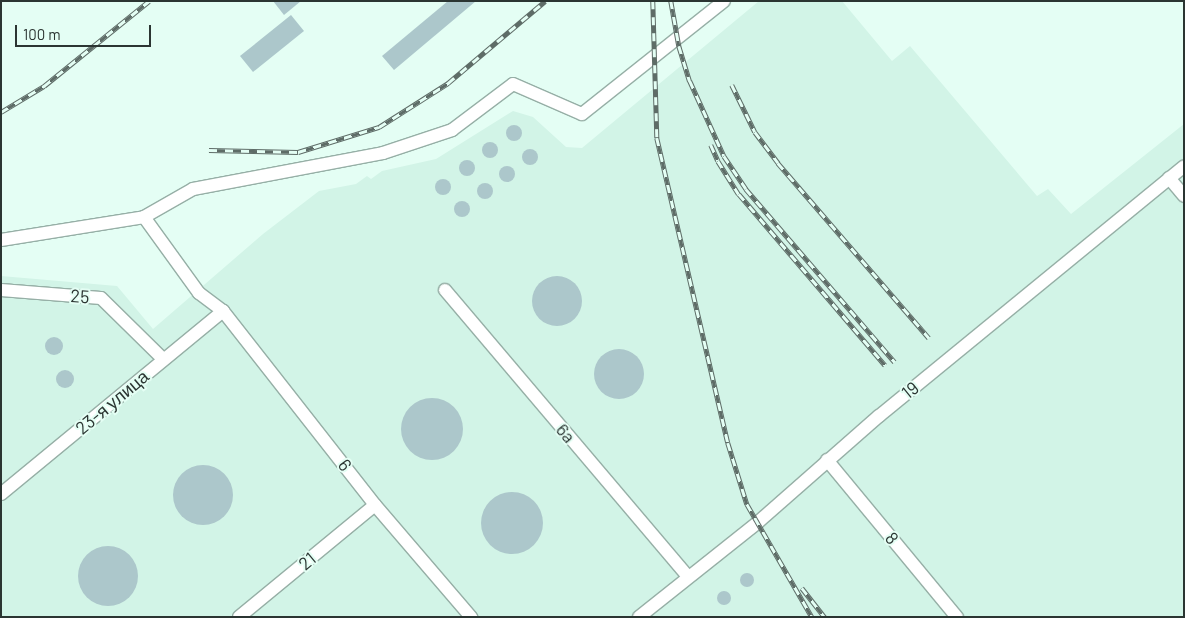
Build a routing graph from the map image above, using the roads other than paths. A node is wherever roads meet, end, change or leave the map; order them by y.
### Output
1 (724, 1) edge
2 (1184, 166) edge
3 (1169, 178) junction
4 (1184, 196) edge
5 (144, 217) junction
6 (1, 240) edge
7 (1, 290) edge
8 (445, 290) dead end
9 (223, 311) junction
10 (163, 359) junction
11 (827, 460) junction
12 (1, 494) edge
13 (375, 505) junction
14 (688, 577) junction
15 (239, 617) edge
16 (471, 617) edge
17 (639, 617) edge
18 (957, 617) edge

1 - 5 street
2 - 3 street, 19
3 - 4 street
3 - 11 street, 19
5 - 6 street
5 - 9 street, 6
7 - 10 street, 25 / 25
8 - 14 street, 6a / 6a
9 - 10 street, 23-я улица
9 - 13 street, 6 / 6
10 - 12 street, 23-я улица
11 - 14 street, 19
11 - 18 street, 8 / 8
13 - 15 street, 21 / 21
13 - 16 street, 6 / 6
14 - 17 street, 19

